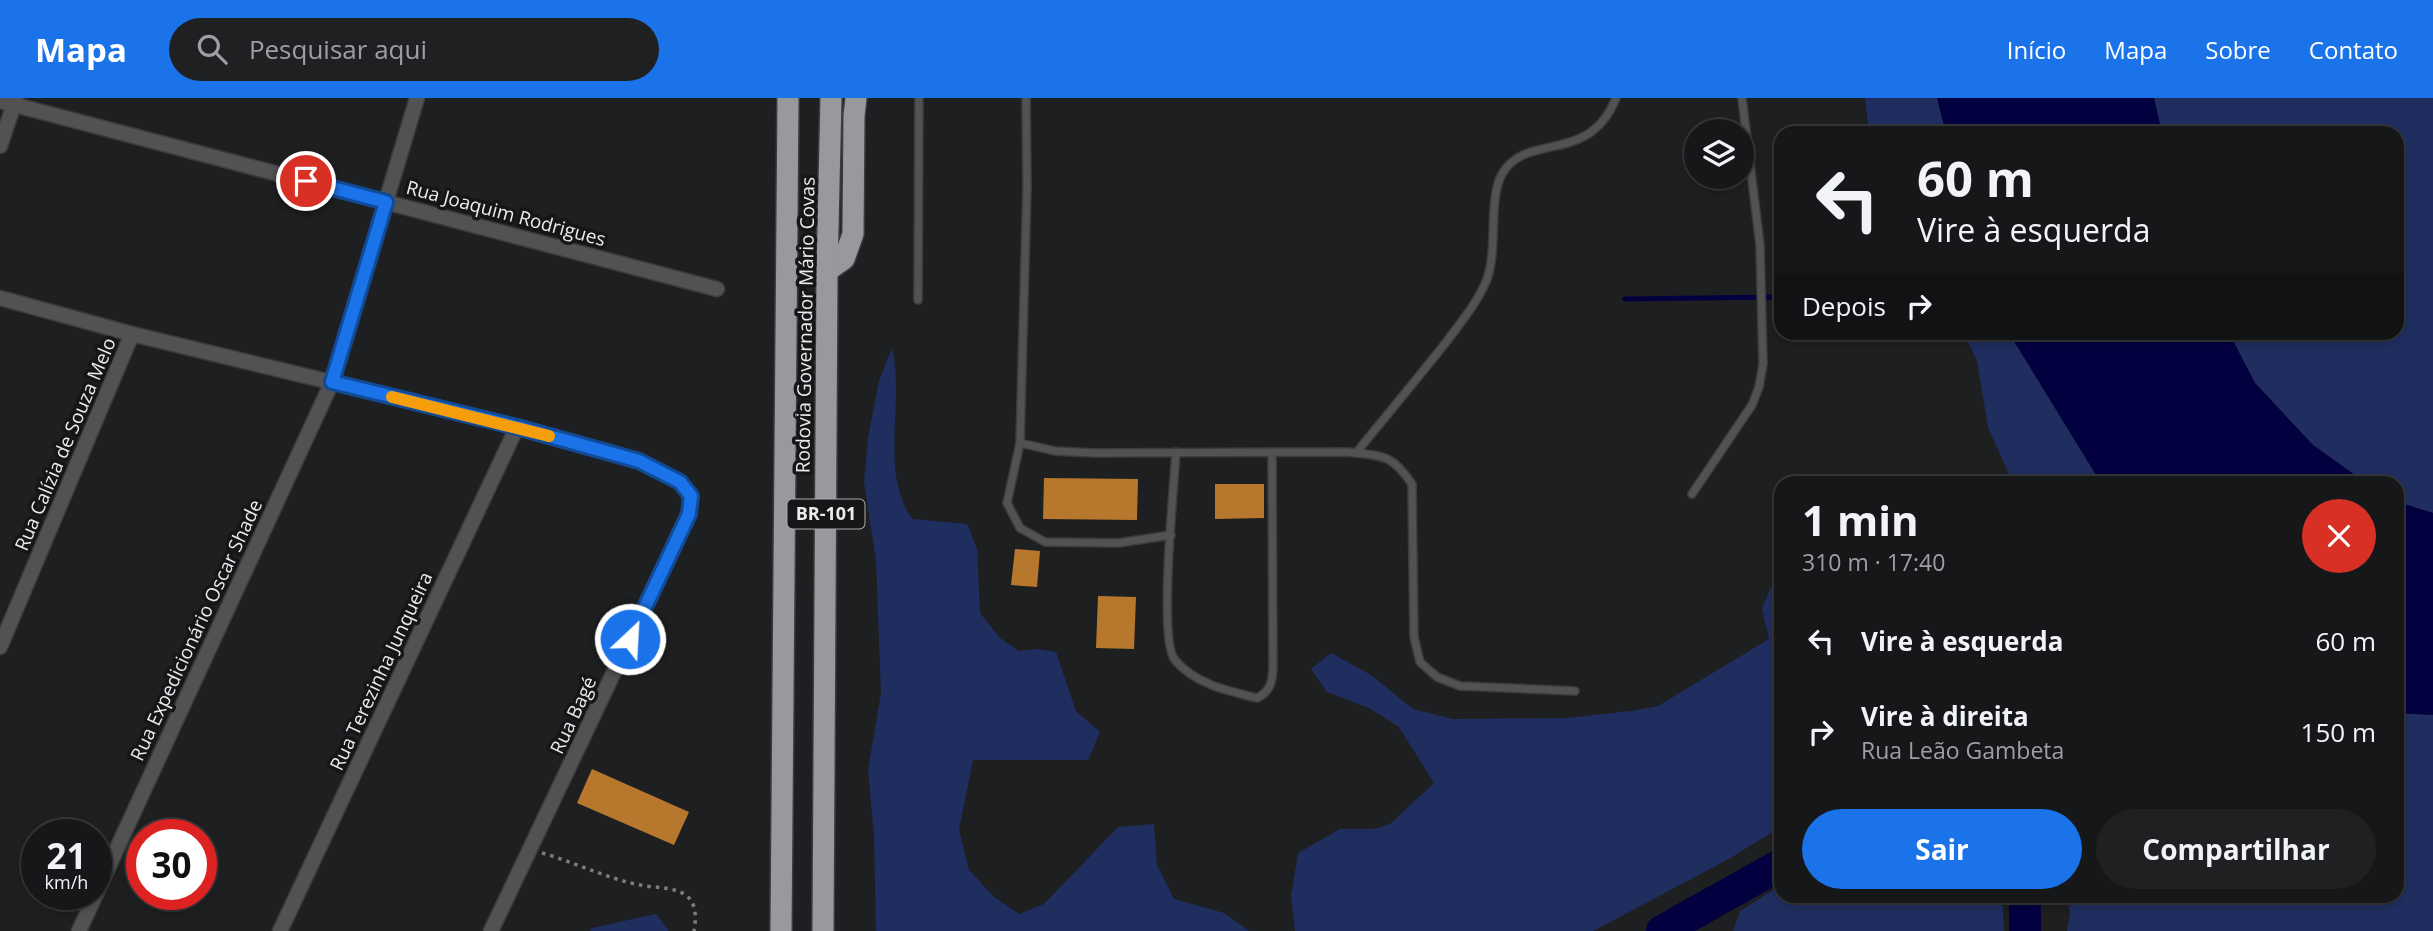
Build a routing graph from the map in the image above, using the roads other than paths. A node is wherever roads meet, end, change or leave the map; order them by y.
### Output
1 (417, 98) edge
2 (788, 98) edge
3 (831, 98) edge
4 (856, 98) edge
5 (919, 98) edge
6 (1026, 98) edge
7 (1616, 98) edge
8 (1742, 98) edge
9 (10, 101) edge
10 (0, 146) edge
11 (386, 202) junction
12 (827, 271) junction
13 (717, 289) dead end
14 (0, 298) edge
15 (918, 300) dead end
16 (132, 334) junction
17 (332, 382) junction
18 (517, 427) junction
19 (1020, 443) junction
20 (1176, 452) junction
21 (1272, 453) junction
22 (1356, 453) junction
23 (1692, 494) dead end
24 (1171, 535) junction
25 (0, 647) edge
26 (1575, 691) dead end
27 (112, 859) edge
28 (89, 910) edge
29 (79, 931) edge
30 (280, 931) edge
31 (491, 931) edge
32 (781, 931) edge
33 (823, 931) edge

1 - 11 street, Rua Expedicionário Oscar Shade
2 - 32 highway, Rodovia Governador Mário Covas / BR-101
3 - 12 highway, Rodovia Governador Mário Covas / BR-101
4 - 12 highway
5 - 15 lane
6 - 19 lane
7 - 22 lane
8 - 23 lane
9 - 10 street
9 - 11 street, Rua Joaquim Rodrigues
11 - 13 street, Rua Joaquim Rodrigues
11 - 17 street, Rua Expedicionário Oscar Shade
12 - 33 highway, Rodovia Governador Mário Covas / BR-101
14 - 16 street
16 - 17 street
16 - 25 street, Rua Calízia de Souza Melo
17 - 18 street
17 - 27 street, Rua Expedicionário Oscar Shade
18 - 30 street, Rua Terezinha Junqueira
18 - 31 street, Rua Bagé
19 - 20 lane
19 - 24 lane
20 - 21 lane
20 - 24 lane
21 - 22 lane
21 - 24 lane
22 - 26 lane
28 - 29 street, Rua Expedicionário Oscar Shade

